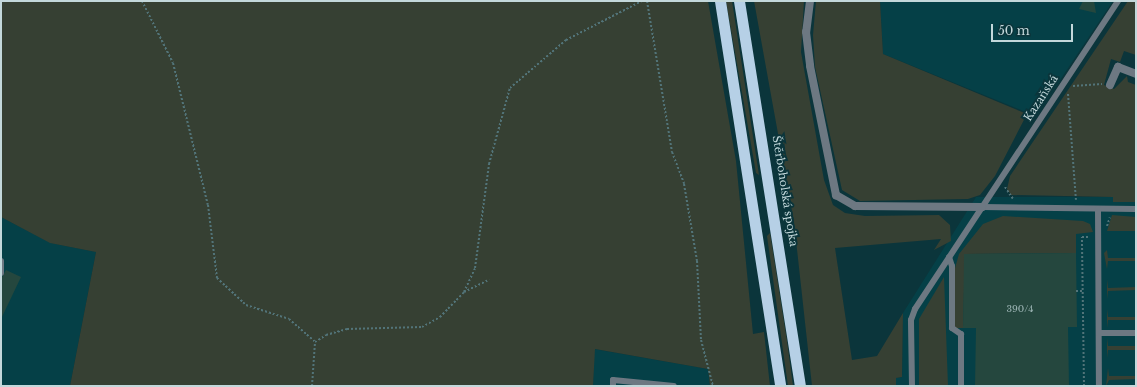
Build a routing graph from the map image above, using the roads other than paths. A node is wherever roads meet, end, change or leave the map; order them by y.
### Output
1 (720, 1) edge
2 (740, 1) edge
3 (810, 1) edge
4 (1118, 1) edge
5 (1136, 74) edge
6 (1110, 85) road end
7 (982, 207) junction
8 (1098, 209) junction
9 (1136, 209) edge
10 (949, 257) junction
11 (1, 261) edge
12 (1, 273) edge
13 (1099, 333) junction
14 (1136, 333) edge
15 (613, 386) edge
16 (674, 386) edge
17 (780, 386) edge
18 (800, 386) edge
19 (912, 386) edge
20 (961, 386) edge
21 (1099, 386) edge

1 - 17 highway
2 - 18 highway, Štěrboholská spojka
3 - 7 street
4 - 7 lane, Kazaňská
5 - 6 street
7 - 8 lane
7 - 10 lane, Kazaňská
8 - 9 lane
8 - 13 lane
10 - 19 lane, Kazaňská
10 - 20 lane
11 - 12 lane
13 - 14 lane
13 - 21 lane
15 - 16 lane

